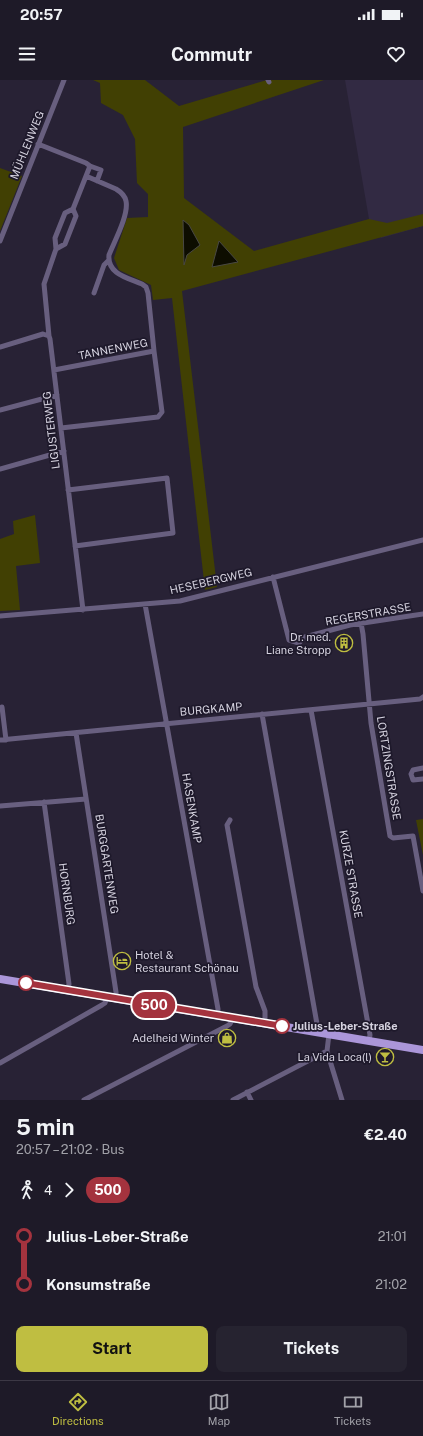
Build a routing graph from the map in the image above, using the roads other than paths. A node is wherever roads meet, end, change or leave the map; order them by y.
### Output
1 (64, 80) edge
2 (38, 144) junction
3 (90, 166) junction
4 (86, 176) junction
5 (97, 181) junction
6 (73, 209) junction
7 (0, 241) edge
8 (56, 249) junction
9 (108, 261) junction
10 (94, 292) dead end
11 (49, 336) junction
12 (0, 347) edge
13 (154, 351) junction
14 (54, 370) junction
15 (57, 395) junction
16 (0, 410) edge
17 (61, 428) junction
18 (64, 451) junction
19 (0, 469) edge
20 (68, 490) junction
21 (423, 540) edge
22 (75, 546) junction
23 (273, 577) junction
24 (145, 604) junction
25 (82, 610) junction
26 (423, 614) edge
27 (0, 616) edge
28 (361, 623) junction
29 (423, 697) edge
30 (369, 704) junction
31 (2, 707) dead end
32 (311, 710) junction
33 (262, 714) junction
34 (167, 723) junction
35 (76, 733) junction
36 (3, 740) edge
37 (423, 768) edge
38 (423, 779) edge
39 (86, 799) junction
40 (44, 802) junction
41 (0, 806) edge
42 (230, 820) dead end
43 (423, 891) edge
44 (0, 979) edge
45 (68, 990) junction
46 (107, 997) junction
47 (116, 998) junction
48 (218, 1016) junction
49 (233, 1018) junction
50 (265, 1023) junction
51 (317, 1032) junction
52 (329, 1034) junction
53 (369, 1041) junction
54 (423, 1050) edge
55 (327, 1051) junction
56 (0, 1063) edge
57 (247, 1092) junction
58 (84, 1100) edge
59 (233, 1100) edge
60 (251, 1100) edge
61 (342, 1100) edge

1 - 2 street, MÜHLENWEG
2 - 3 street
2 - 7 street, MÜHLENWEG
3 - 4 street, LIGUSTERWEG
3 - 5 street
4 - 5 street
4 - 6 street, LIGUSTERWEG
5 - 9 street
6 - 8 street, LIGUSTERWEG
6 - 8 street, LIGUSTERWEG
8 - 11 street, LIGUSTERWEG
9 - 10 street
9 - 13 street
11 - 12 street
11 - 14 street, LIGUSTERWEG
13 - 14 street, TANNENWEG
13 - 17 street, TANNENWEG
14 - 15 street, LIGUSTERWEG
15 - 16 street
15 - 17 street, LIGUSTERWEG
17 - 18 street, LIGUSTERWEG
18 - 19 street
18 - 20 street, LIGUSTERWEG
20 - 22 street, LIGUSTERWEG
20 - 22 street
21 - 23 street, HESEBERGWEG
22 - 25 street, LIGUSTERWEG
23 - 24 street, HESEBERGWEG
23 - 28 street, REGERSTRASSE
24 - 25 street, HESEBERGWEG
24 - 34 street, HASENKAMP
25 - 27 street, HESEBERGWEG
26 - 28 street, REGERSTRASSE
28 - 30 street, LORTZINGSTRASSE
29 - 30 street, BURGKAMP
30 - 32 street, BURGKAMP
30 - 43 street, LORTZINGSTRASSE
31 - 36 street
32 - 33 street, BURGKAMP
32 - 53 street, KURZE STRASSE
33 - 34 street, BURGKAMP
33 - 51 street
34 - 35 street, BURGKAMP
34 - 48 street, HASENKAMP
35 - 36 street, BURGKAMP
35 - 39 street, BURGGARTENWEG
37 - 38 street
39 - 40 street
39 - 47 street, BURGGARTENWEG
40 - 41 street
40 - 45 street, HORNBURG
42 - 50 street
44 - 45 main road
45 - 46 main road
46 - 47 main road
46 - 56 street
47 - 48 main road
48 - 49 main road
49 - 50 main road
49 - 58 street
50 - 51 main road
51 - 52 main road
52 - 53 main road
52 - 55 street
53 - 54 main road
55 - 57 street
55 - 61 street
57 - 59 street
57 - 60 street

